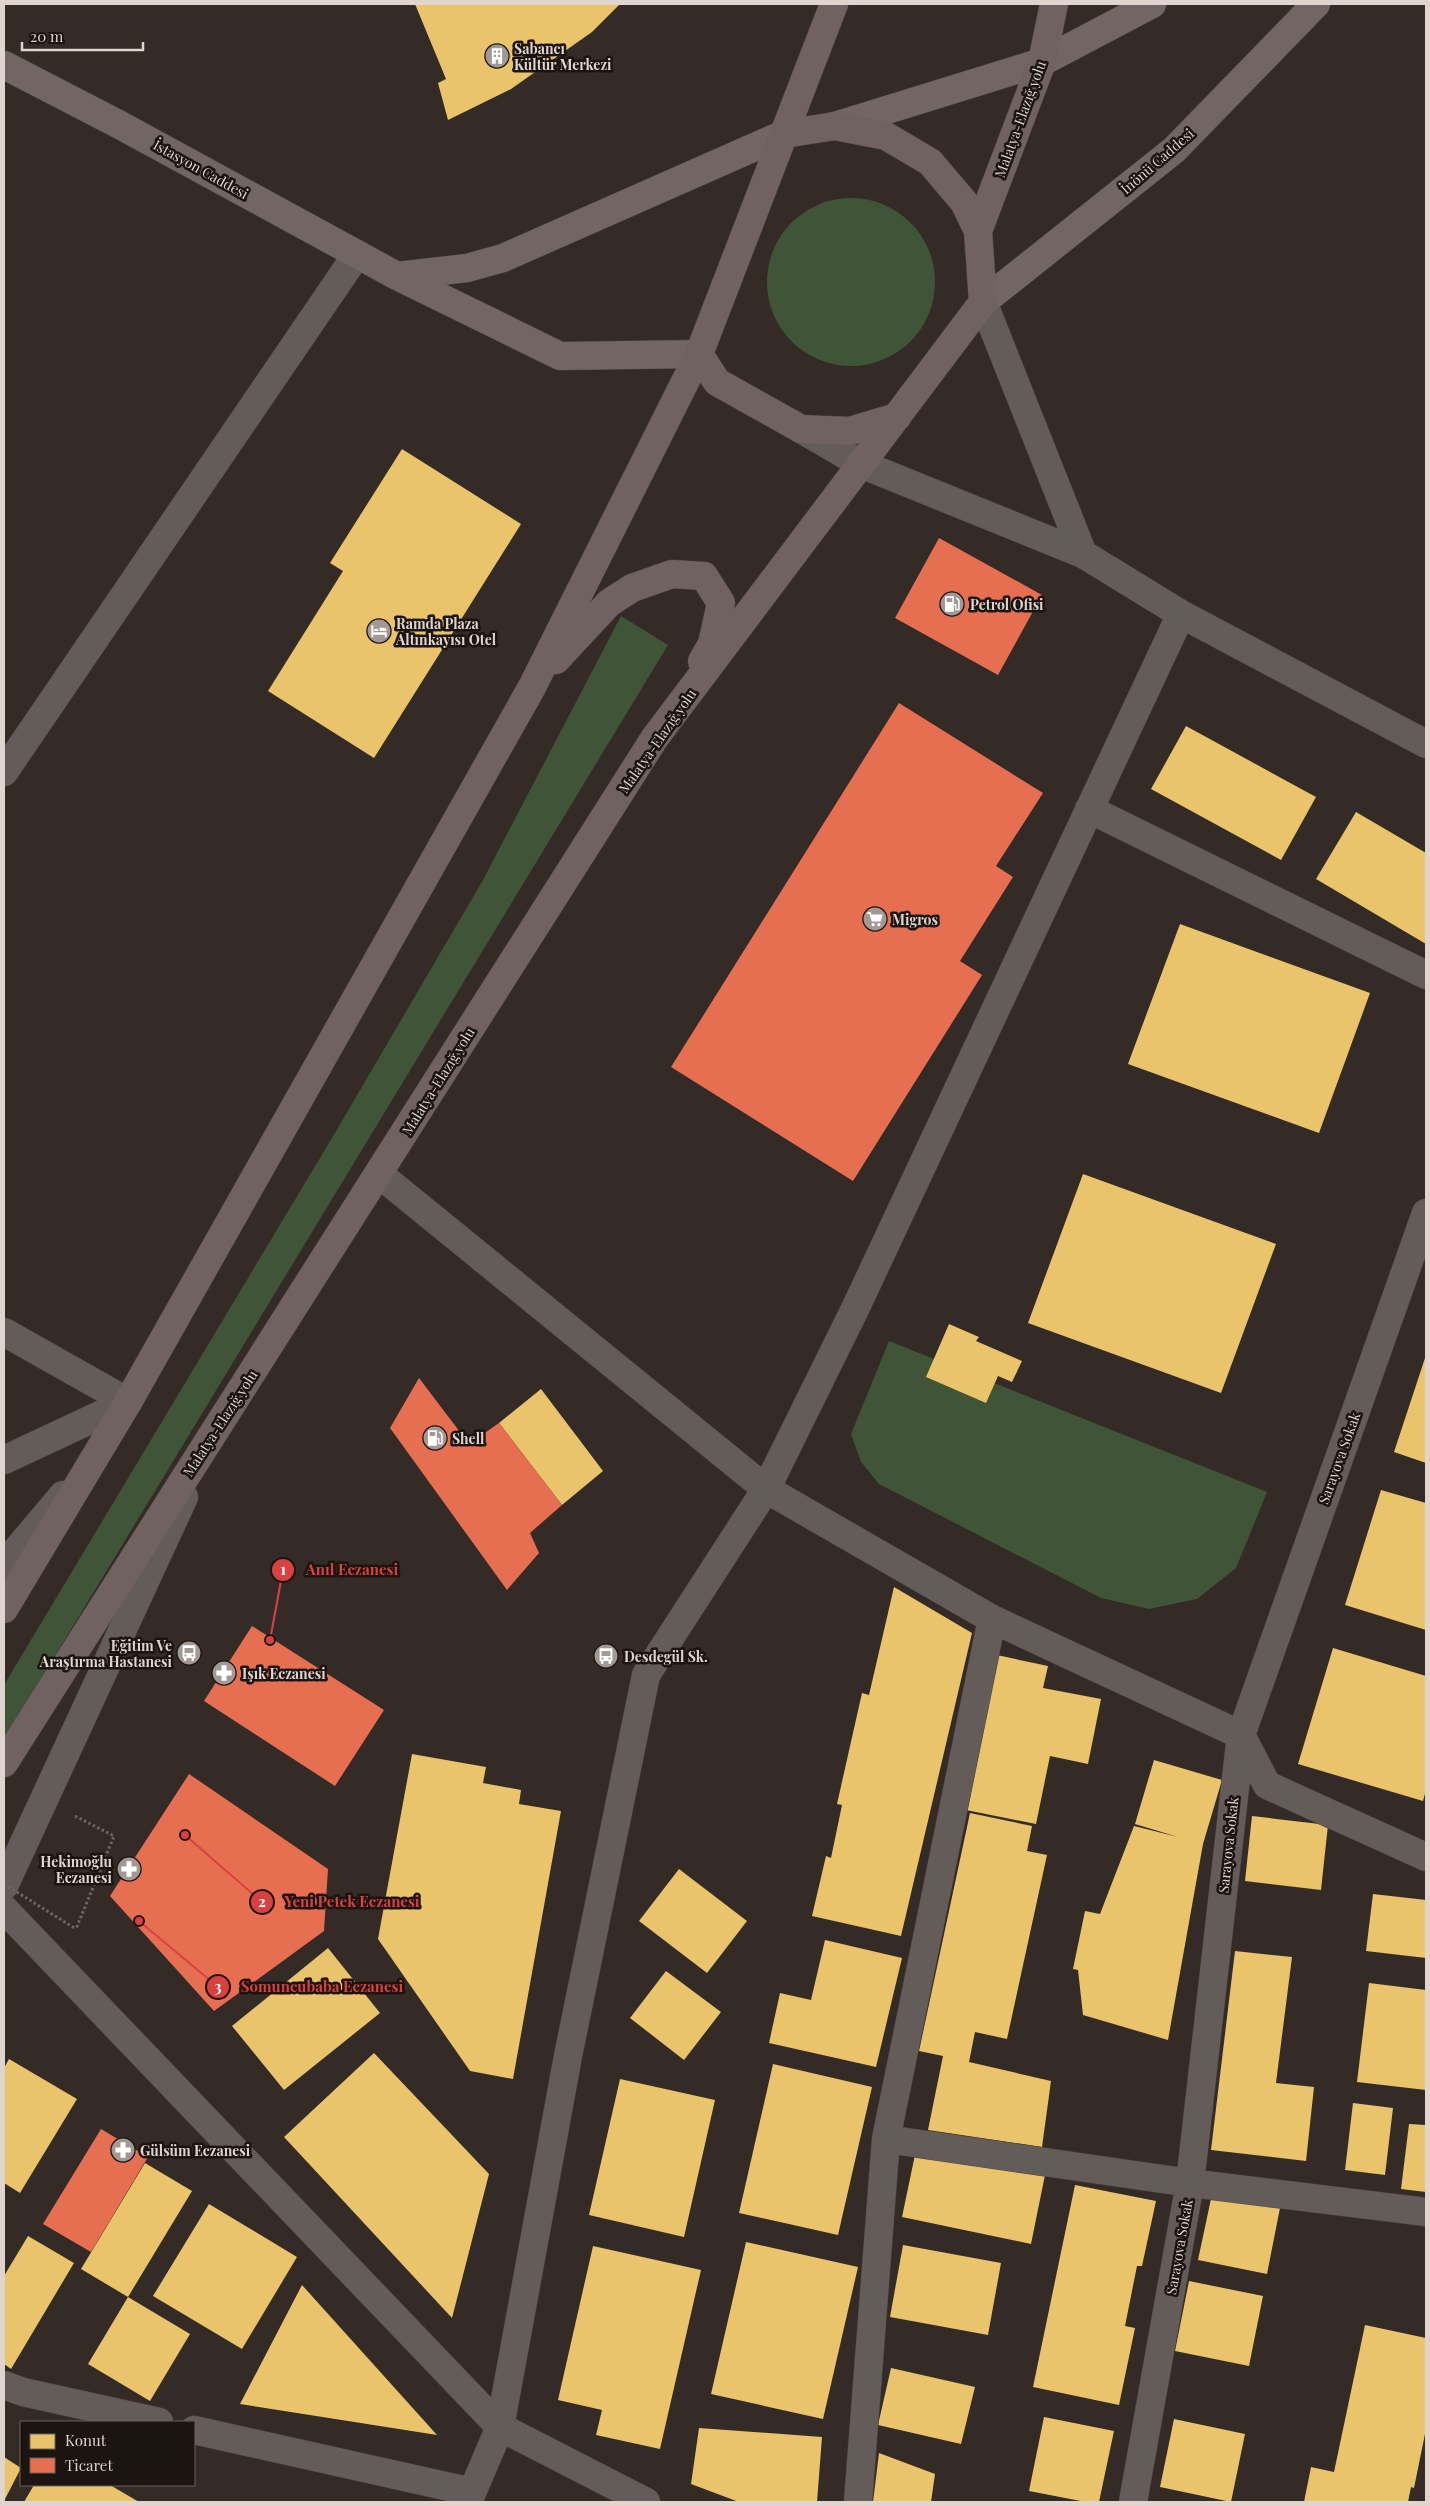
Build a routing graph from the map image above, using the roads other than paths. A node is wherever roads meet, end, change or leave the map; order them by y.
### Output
1 (834, 4) edge
2 (1054, 4) edge
3 (1152, 4) edge
4 (1316, 4) edge
5 (1042, 62) junction
6 (4, 65) edge
7 (835, 126) junction
8 (784, 134) junction
9 (978, 231) junction
10 (357, 254) junction
11 (397, 276) junction
12 (982, 302) junction
13 (699, 354) junction
14 (898, 417) junction
15 (801, 429) junction
16 (862, 464) junction
17 (1083, 554) junction
18 (1181, 614) junction
19 (532, 686) junction
20 (654, 739) junction
21 (1426, 744) edge
22 (4, 772) edge
23 (1089, 809) junction
24 (1426, 975) edge
25 (379, 1174) junction
26 (1426, 1213) edge
27 (4, 1332) edge
28 (128, 1402) junction
29 (212, 1436) junction
30 (95, 1457) junction
31 (4, 1460) edge
32 (766, 1489) junction
33 (4, 1565) edge
34 (4, 1608) edge
35 (992, 1619) junction
36 (1241, 1735) junction
37 (4, 1762) edge
38 (1426, 1857) edge
39 (4, 1885) edge
40 (4, 1909) edge
41 (886, 2139) junction
42 (1190, 2183) junction
43 (1426, 2212) edge
44 (4, 2385) edge
45 (154, 2421) edge
46 (500, 2427) junction
47 (195, 2430) edge
48 (470, 2497) edge
49 (646, 2502) edge
50 (858, 2502) edge
51 (1133, 2502) edge

1 - 8 highway
2 - 5 highway, Malatya-Elazığ yolu
3 - 5 main road
4 - 12 main road, İnönü Caddesi
5 - 7 main road
5 - 9 highway, Malatya-Elazığ yolu
6 - 10 main road, İstasyon Caddesi
7 - 8 highway
7 - 9 highway
8 - 11 main road
8 - 13 highway
9 - 12 highway
10 - 11 main road, İstasyon Caddesi
10 - 22 street
11 - 13 main road, İstasyon Caddesi
12 - 14 highway, Malatya-Elazığ yolu
12 - 17 street
13 - 15 highway
13 - 19 highway
14 - 15 highway
14 - 16 highway, Malatya-Elazığ yolu
15 - 16 street
16 - 17 street
16 - 20 highway, Malatya-Elazığ yolu
17 - 18 street
18 - 21 street
18 - 23 street
19 - 20 highway
19 - 28 highway
20 - 25 highway, Malatya-Elazığ yolu
23 - 24 street
23 - 32 street
25 - 29 highway, Malatya-Elazığ yolu
25 - 32 street
26 - 36 street, Sarayova Sokak
27 - 28 street
28 - 30 highway
28 - 31 street
29 - 37 highway, Malatya-Elazığ yolu
29 - 39 street
30 - 33 street
30 - 34 highway
32 - 35 street
32 - 46 street
35 - 36 street
35 - 41 street
36 - 38 street
36 - 42 street, Sarayova Sokak
40 - 46 street
41 - 42 street
41 - 50 street
42 - 43 street
42 - 51 street, Sarayova Sokak
44 - 45 street
46 - 48 street
46 - 49 street
47 - 48 street

